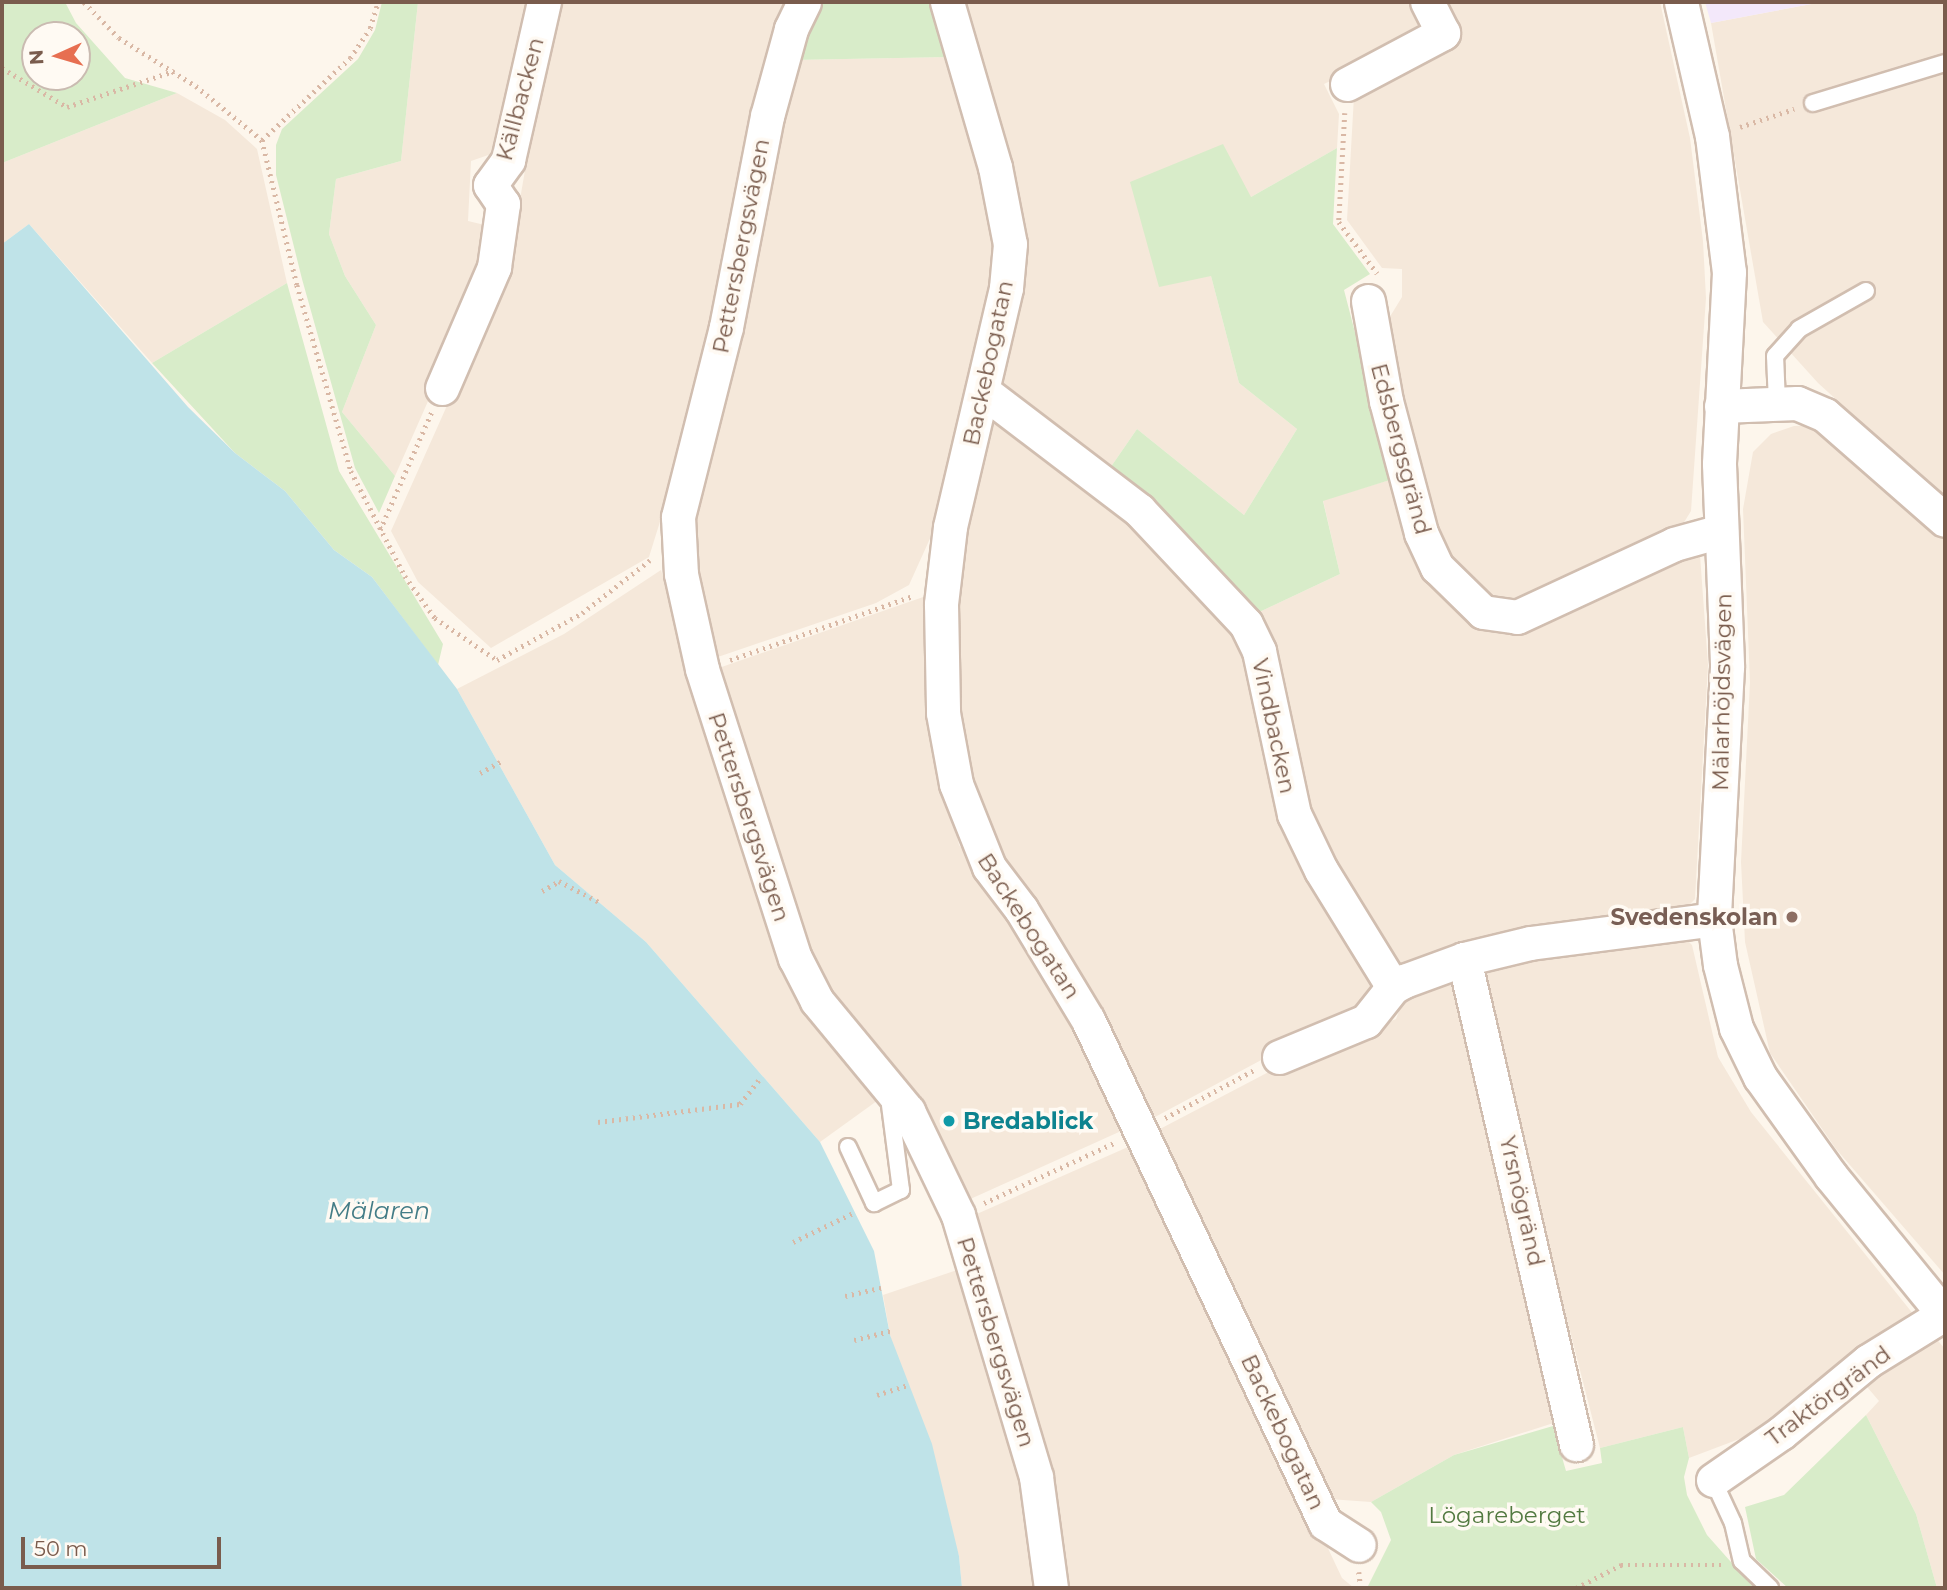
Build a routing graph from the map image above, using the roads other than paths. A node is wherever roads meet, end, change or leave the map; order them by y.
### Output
1 (544, 2) edge
2 (804, 2) edge
3 (947, 2) edge
4 (1427, 2) edge
5 (1681, 2) edge
6 (1945, 63) edge
7 (1346, 84) road end
8 (1813, 103) road end
9 (1866, 291) dead end
10 (1368, 301) road end
11 (442, 388) road end
12 (983, 391) junction
13 (1777, 403) junction
14 (1721, 406) junction
15 (1945, 520) edge
16 (1721, 531) junction
17 (1714, 919) junction
18 (1464, 959) junction
19 (1393, 987) junction
20 (1279, 1057) dead end
21 (887, 1080) junction
22 (848, 1147) dead end
23 (1945, 1315) edge
24 (1576, 1444) dead end
25 (1713, 1480) joint
26 (1359, 1545) dead end
27 (1051, 1588) edge
28 (1770, 1588) edge

1 - 11 street, Källbacken
2 - 21 street, Pettersbergsvägen
3 - 12 street, Backebogatan
4 - 7 street
5 - 14 street, Mälarhöjdsvägen
6 - 8 lane
9 - 13 lane
10 - 16 street, Edsbergsgränd
12 - 19 street, Vindbacken
12 - 26 street, Backebogatan
13 - 14 street
13 - 15 street
14 - 16 street, Mälarhöjdsvägen
16 - 17 street, Mälarhöjdsvägen
17 - 18 street
17 - 23 street, Mälarhöjdsvägen
18 - 19 street
18 - 24 street, Yrsnögränd
19 - 20 street
21 - 22 lane
21 - 27 street, Pettersbergsvägen
23 - 25 street, Traktörgränd
25 - 28 lane

